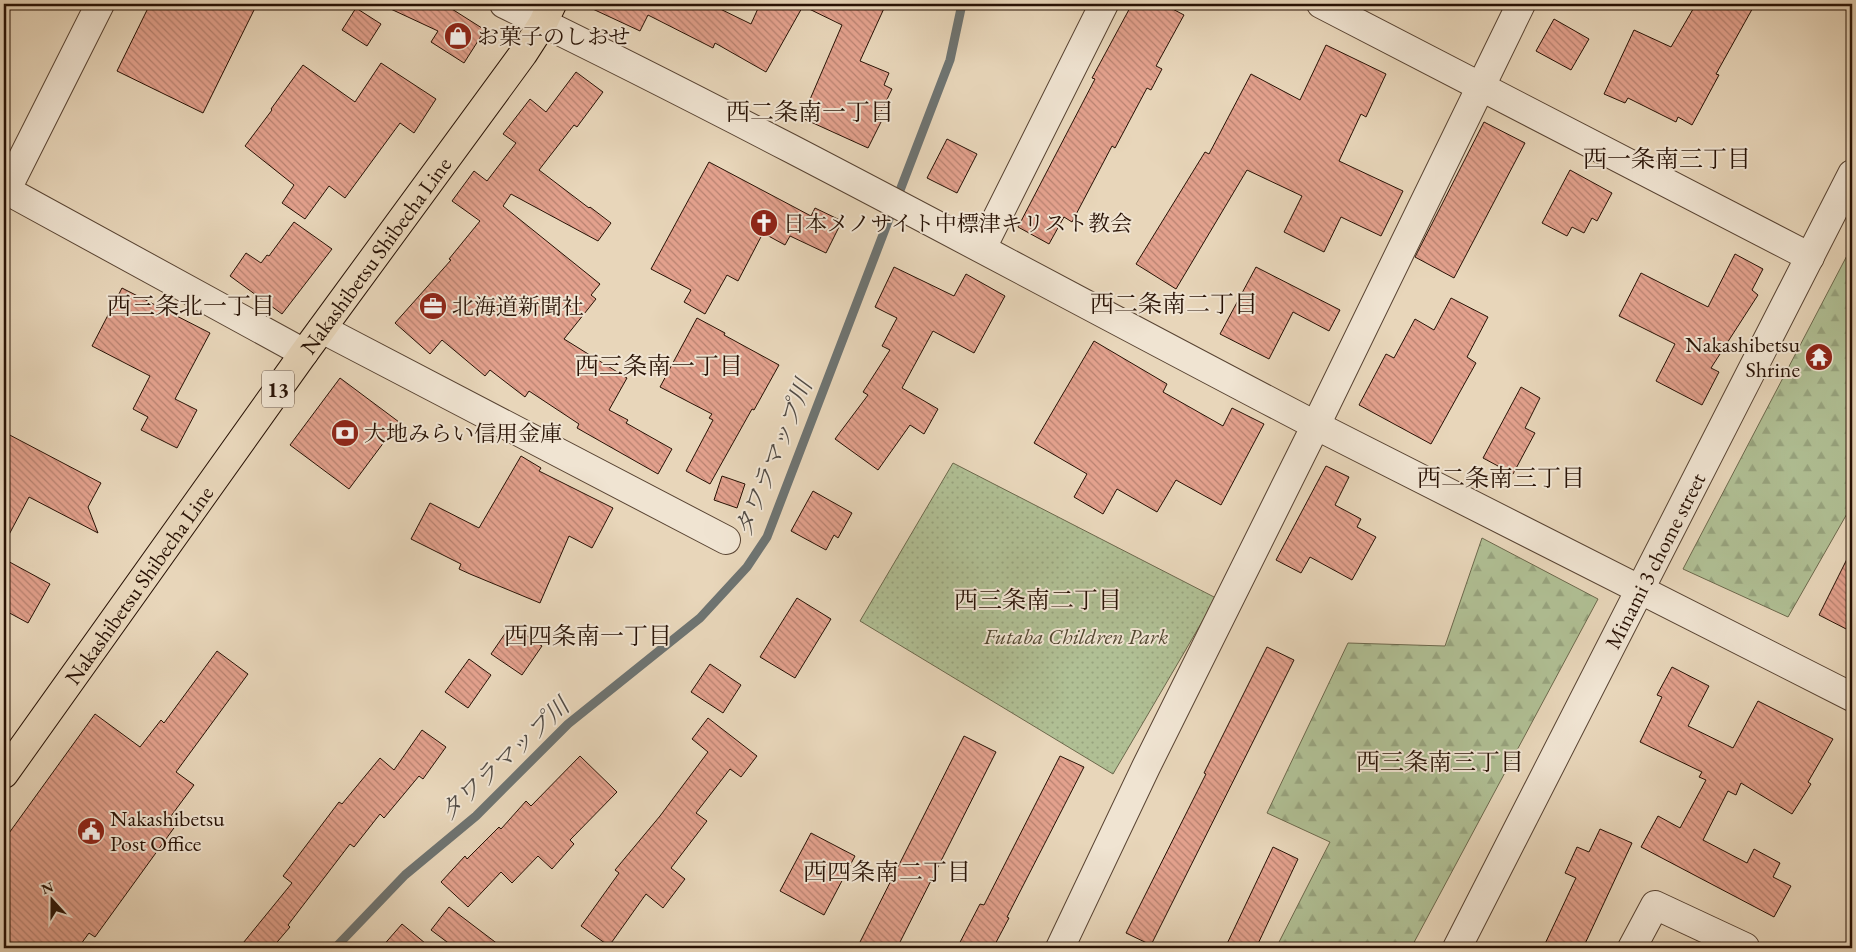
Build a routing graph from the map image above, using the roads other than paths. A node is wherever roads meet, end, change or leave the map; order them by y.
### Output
1 (100, 4) edge
2 (504, 4) edge
3 (1104, 4) edge
4 (1321, 4) edge
5 (1521, 4) edge
6 (548, 13) edge
7 (1480, 86) junction
8 (1852, 174) edge
9 (5, 193) edge
10 (982, 248) junction
11 (1810, 257) junction
12 (322, 329) junction
13 (304, 352) junction
14 (1316, 425) junction
15 (726, 540) dead end
16 (1640, 590) junction
17 (1852, 696) edge
18 (4, 774) edge
19 (1060, 948) edge
20 (1458, 948) edge
21 (1632, 948) edge
22 (1744, 948) edge

1 - 9 street
2 - 6 street
3 - 10 street
4 - 7 street
5 - 7 street
6 - 10 street
6 - 12 main road, Nakashibetsu Shibecha Line / 13
7 - 11 street
7 - 14 street
8 - 11 street, Minami 3 chome street
9 - 13 street
10 - 14 street
11 - 16 street, Minami 3 chome street
12 - 13 main road, Nakashibetsu Shibecha Line / 13
12 - 15 street
13 - 18 main road, Nakashibetsu Shibecha Line / 13
14 - 16 street
14 - 19 street
16 - 17 street
16 - 20 street, Minami 3 chome street
21 - 22 street

